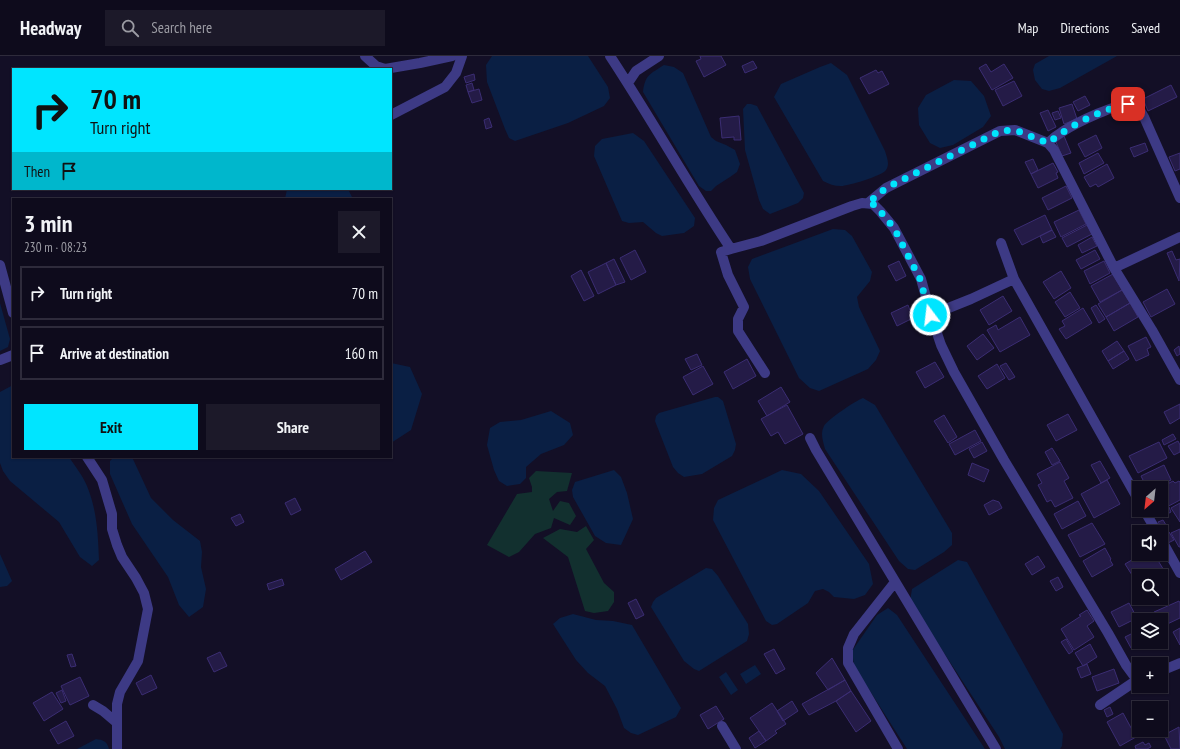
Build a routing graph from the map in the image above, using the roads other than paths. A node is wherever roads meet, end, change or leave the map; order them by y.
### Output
1 (365, 56) edge
2 (452, 56) edge
3 (462, 56) edge
4 (610, 56) edge
5 (658, 56) edge
6 (382, 68) edge
7 (391, 68) edge
8 (628, 83) junction
9 (392, 114) edge
10 (1048, 143) junction
11 (1180, 198) edge
12 (868, 203) junction
13 (1180, 237) edge
14 (1001, 243) dead end
15 (731, 249) junction
16 (0, 265) edge
17 (1114, 268) junction
18 (1014, 279) junction
19 (12, 309) edge
20 (930, 315) junction
21 (12, 355) edge
22 (0, 360) edge
23 (765, 373) dead end
24 (1180, 380) edge
25 (810, 438) dead end
26 (88, 458) edge
27 (1132, 488) edge
28 (1168, 552) edge
29 (1180, 573) edge
30 (895, 582) junction
31 (1180, 663) edge
32 (1168, 669) edge
33 (1132, 672) edge
34 (1132, 684) edge
35 (93, 705) dead end
36 (1100, 705) dead end
37 (116, 722) junction
38 (722, 726) dead end
39 (117, 749) edge
40 (736, 749) edge
41 (898, 749) edge
42 (996, 749) edge

1 - 6 street
2 - 7 street
3 - 9 street
4 - 8 street
5 - 8 street
8 - 15 street
10 - 11 street
10 - 12 street
10 - 17 street
12 - 15 street
12 - 20 street
13 - 17 street
14 - 18 street
15 - 23 street
16 - 19 street
17 - 24 street
18 - 20 street
18 - 27 street
20 - 33 street
21 - 22 street
25 - 30 street
26 - 37 street
28 - 29 street
30 - 41 street
30 - 42 street
31 - 32 street
34 - 36 street
35 - 37 street
37 - 39 street
38 - 40 street

